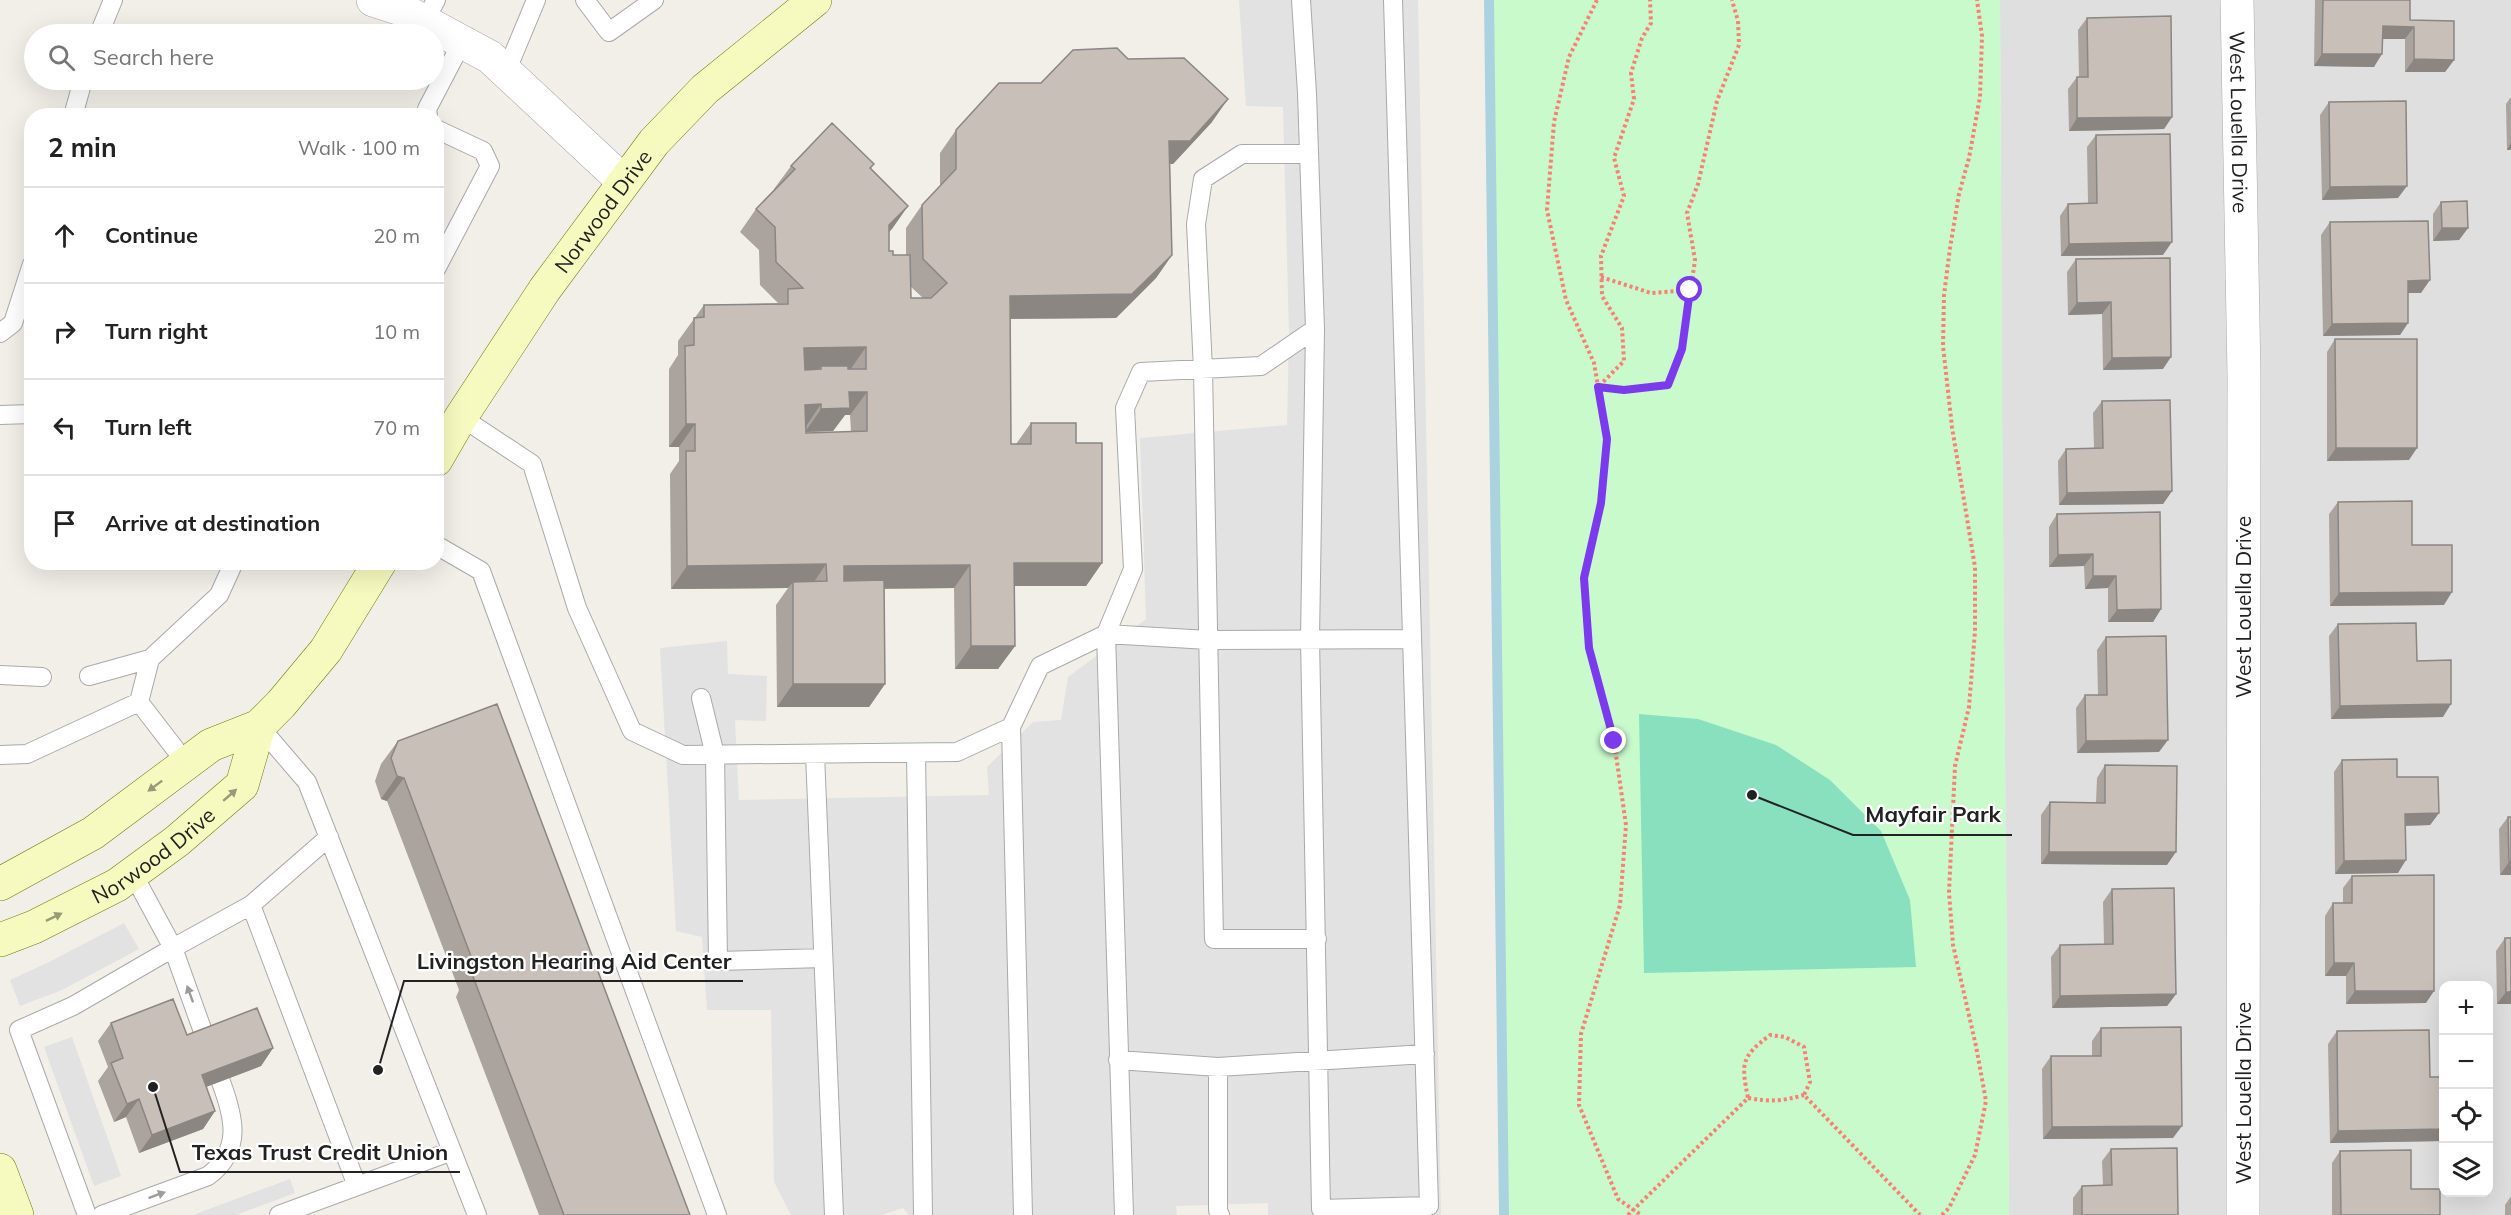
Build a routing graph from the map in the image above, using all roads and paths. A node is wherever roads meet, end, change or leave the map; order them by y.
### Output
1 (113, 0) edge
2 (373, 0) edge
3 (536, 0) edge
4 (585, 0) edge
5 (654, 0) edge
6 (815, 0) edge
7 (1301, 0) edge
8 (1393, 0) edge
9 (1597, 0) edge
10 (1650, 0) edge
11 (1732, 0) edge
12 (1977, 0) edge
13 (2237, 0) edge
14 (430, 11) edge
15 (103, 24) edge
16 (443, 24) edge
17 (444, 25) edge
18 (462, 42) junction
19 (506, 72) junction
20 (444, 76) edge
21 (80, 90) edge
22 (437, 90) edge
23 (75, 108) edge
24 (428, 108) edge
25 (444, 133) edge
26 (1309, 154) junction
27 (623, 181) junction
28 (444, 253) edge
29 (1601, 277) junction
30 (24, 290) edge
31 (1690, 290) junction
32 (1315, 329) junction
33 (0, 333) edge
34 (1203, 369) junction
35 (1598, 387) junction
36 (24, 414) edge
37 (0, 416) edge
38 (461, 417) junction
39 (444, 446) edge
40 (444, 550) edge
41 (230, 570) edge
42 (375, 570) edge
43 (1106, 634) junction
44 (1310, 639) junction
45 (1412, 639) junction
46 (1208, 640) junction
47 (150, 659) junction
48 (0, 675) edge
49 (89, 676) dead end
50 (42, 677) dead end
51 (701, 699) dead end
52 (140, 702) junction
53 (259, 726) junction
54 (1011, 727) junction
55 (916, 753) junction
56 (815, 754) junction
57 (0, 755) edge
58 (714, 755) junction
59 (186, 764) junction
60 (329, 837) junction
61 (133, 874) junction
62 (0, 884) edge
63 (251, 905) junction
64 (1317, 939) junction
65 (0, 940) edge
66 (173, 948) junction
67 (823, 958) junction
68 (206, 1040) edge
69 (1425, 1054) junction
70 (1118, 1060) junction
71 (1320, 1060) junction
72 (1218, 1067) junction
73 (221, 1082) edge
74 (1804, 1095) junction
75 (1748, 1098) junction
76 (452, 1150) junction
77 (0, 1170) edge
78 (357, 1186) junction
79 (1634, 1210) junction
80 (17, 1215) edge
81 (87, 1215) edge
82 (102, 1215) edge
83 (279, 1215) edge
84 (477, 1215) edge
85 (717, 1215) edge
86 (834, 1215) edge
87 (923, 1215) edge
88 (1023, 1215) edge
89 (1124, 1215) edge
90 (1220, 1215) edge
91 (1628, 1215) edge
92 (1641, 1215) edge
93 (1920, 1215) edge
94 (1942, 1215) edge
95 (2243, 1215) edge

1 - 15 lane
2 - 14 street
3 - 19 lane
4 - 5 lane
6 - 27 main road, Norwood Drive
7 - 26 lane
8 - 45 lane
9 - 35 path
10 - 29 path
11 - 31 path
12 - 94 path
13 - 95 street, West Louella Drive
14 - 16 street
17 - 18 street
18 - 19 street
18 - 20 lane
19 - 27 street
21 - 23 lane
22 - 24 lane
25 - 28 lane
26 - 32 lane
26 - 34 lane
27 - 38 main road, Norwood Drive
29 - 31 path
29 - 35 path
30 - 33 lane
31 - 35 path
32 - 34 lane
32 - 44 lane
34 - 43 lane
34 - 46 lane
35 - 79 path
36 - 37 lane
38 - 39 main road, Norwood Drive
38 - 58 lane
40 - 85 lane
41 - 47 lane
42 - 53 main road, Norwood Drive
43 - 46 lane
43 - 54 lane
43 - 70 lane
44 - 45 lane
44 - 46 lane
44 - 64 lane
45 - 69 lane
46 - 64 lane
47 - 49 lane
47 - 52 lane
48 - 50 lane
51 - 58 lane
52 - 57 lane
52 - 59 lane
53 - 59 main road, Norwood Drive
53 - 60 lane
61 -> 53 main road, Norwood Drive
54 - 55 lane
54 - 88 lane
55 - 56 lane
55 - 87 lane
56 - 58 lane
56 - 67 lane
58 - 67 lane
59 -> 62 main road, Norwood Drive
60 - 63 lane
60 - 76 lane
65 -> 61 main road, Norwood Drive
61 - 66 lane
63 - 66 lane
63 - 78 lane
64 - 71 lane
68 -> 66 lane
66 - 81 lane
67 - 86 lane
69 - 71 lane
69 - 71 lane
70 - 72 lane
70 - 89 lane
71 - 72 lane
72 - 90 lane
82 -> 73 lane
74 - 75 path
74 - 75 path
74 - 93 path
75 - 79 path
76 - 78 lane
76 - 84 lane
77 - 80 main road
78 - 83 lane
79 - 91 path
79 - 92 path

